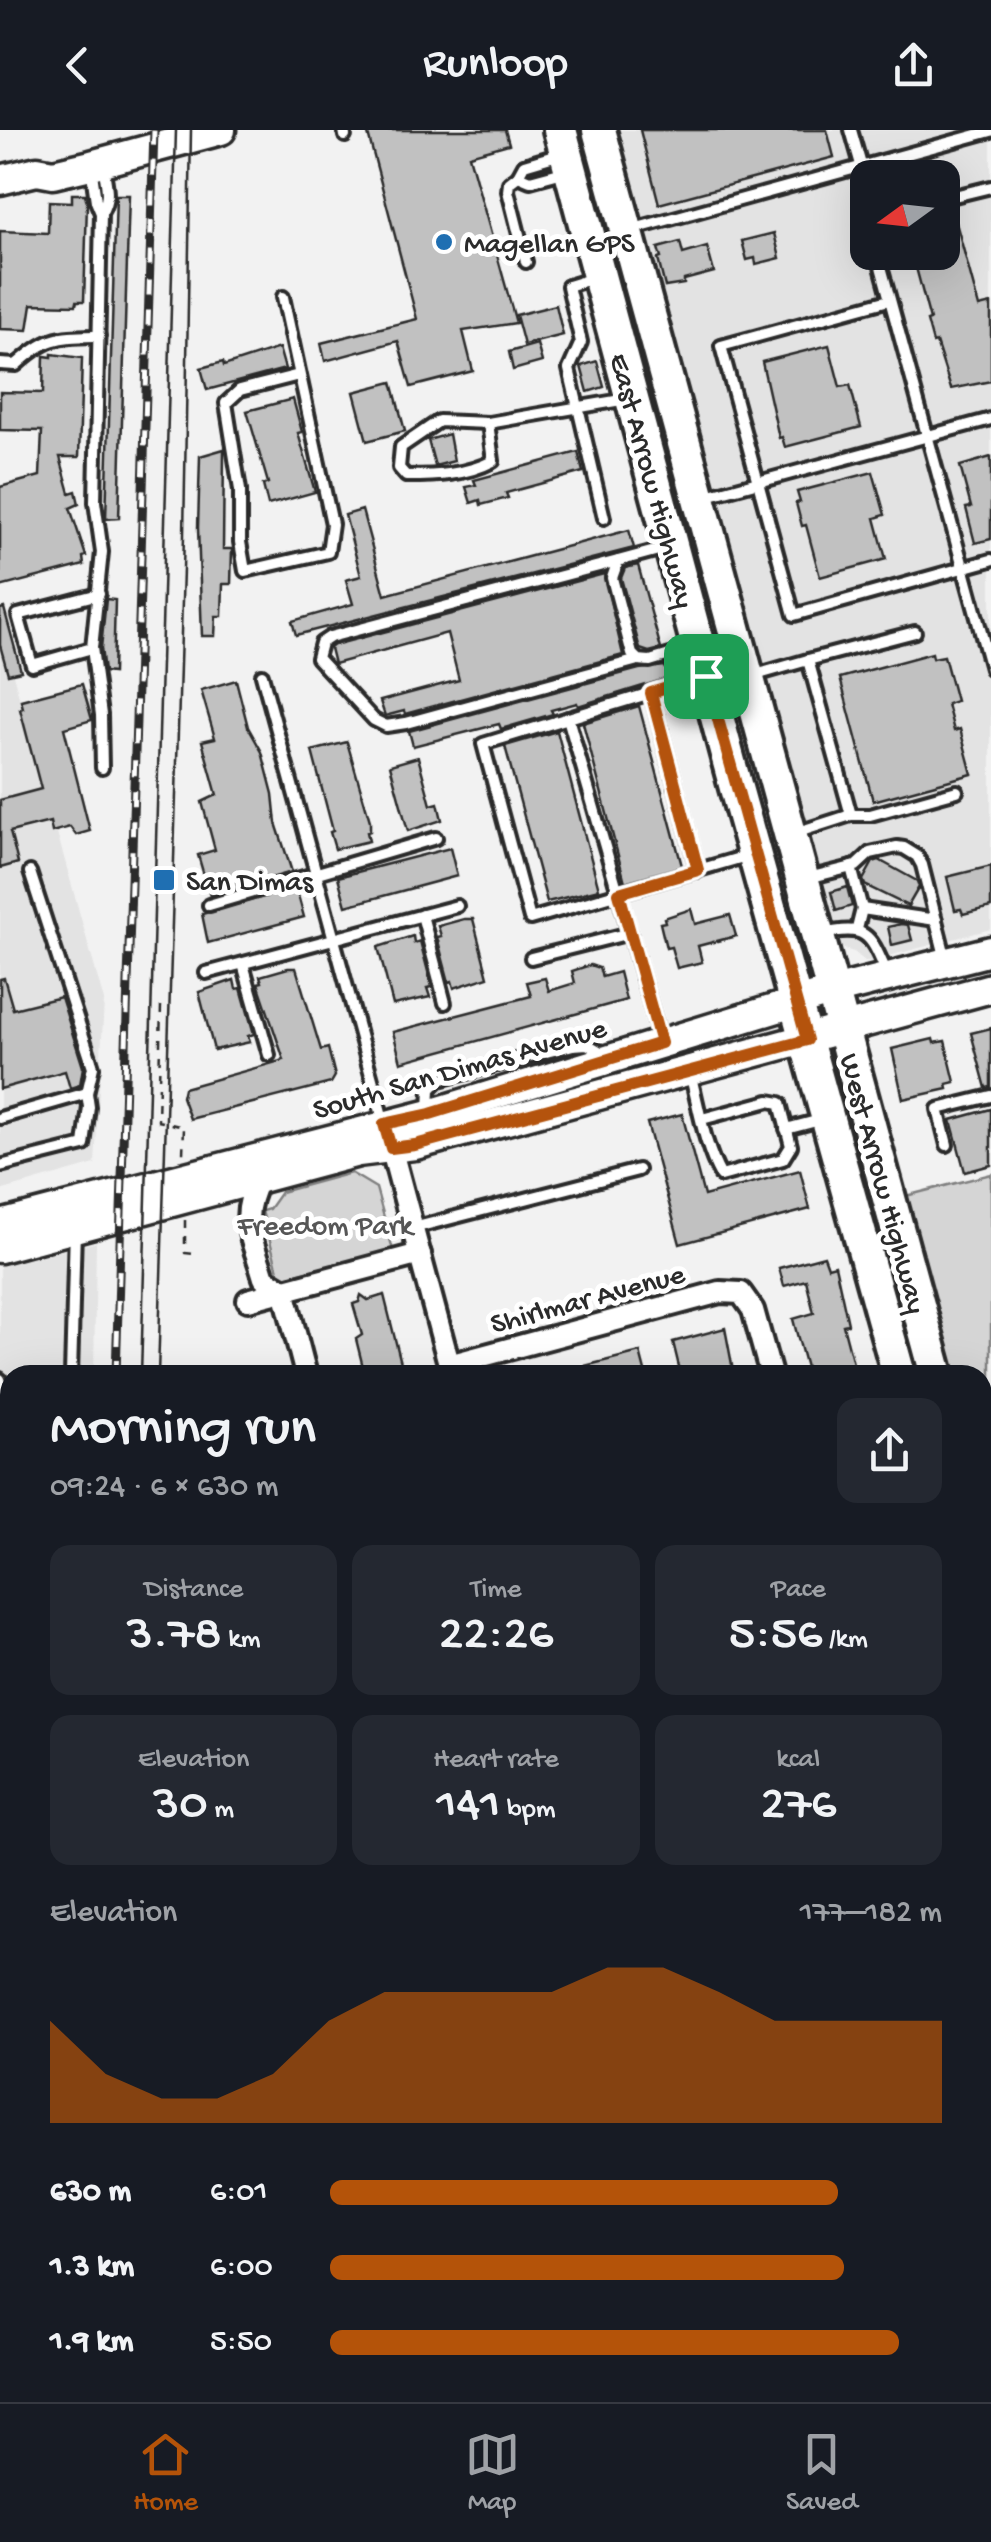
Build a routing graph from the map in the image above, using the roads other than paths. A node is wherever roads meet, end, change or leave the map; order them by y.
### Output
1 (154, 130) edge
2 (221, 130) edge
3 (599, 130) edge
4 (851, 130) edge
5 (991, 131) edge
6 (566, 151) edge
7 (859, 160) edge
8 (879, 160) edge
9 (97, 164) junction
10 (850, 168) edge
11 (37, 171) junction
12 (1, 173) edge
13 (518, 176) junction
14 (991, 186) edge
15 (960, 195) edge
16 (626, 231) junction
17 (526, 262) dead end
18 (882, 270) edge
19 (600, 276) junction
20 (283, 298) dead end
21 (890, 300) junction
22 (99, 336) junction
23 (616, 336) junction
24 (581, 342) junction
25 (0, 364) edge
26 (298, 375) junction
27 (633, 398) junction
28 (576, 410) junction
29 (991, 419) edge
30 (488, 423) junction
31 (926, 436) junction
32 (756, 482) junction
33 (698, 498) junction
34 (604, 518) dead end
35 (672, 546) junction
36 (618, 560) junction
37 (991, 560) edge
38 (963, 568) junction
39 (99, 594) junction
40 (915, 632) dead end
41 (92, 648) junction
42 (638, 660) junction
43 (808, 660) junction
44 (702, 661) junction
45 (991, 669) edge
46 (262, 675) dead end
47 (747, 678) junction
48 (651, 693) junction
49 (568, 718) junction
50 (102, 768) dead end
51 (958, 791) dead end
52 (851, 815) junction
53 (790, 835) junction
54 (436, 838) dead end
55 (754, 854) junction
56 (851, 867) junction
57 (698, 870) junction
58 (30, 872) dead end
59 (318, 874) junction
60 (802, 880) junction
61 (619, 893) junction
62 (209, 905) dead end
63 (457, 906) dead end
64 (862, 909) junction
65 (422, 916) junction
66 (936, 920) junction
67 (856, 929) junction
68 (630, 933) junction
69 (816, 935) junction
70 (336, 939) junction
71 (991, 950) edge
72 (532, 958) dead end
73 (946, 961) junction
74 (243, 964) junction
75 (206, 973) dead end
76 (888, 976) junction
77 (991, 988) edge
78 (833, 992) junction
79 (445, 1003) dead end
80 (798, 1003) junction
81 (844, 1030) junction
82 (807, 1040) junction
83 (661, 1043) junction
84 (269, 1055) dead end
85 (690, 1072) junction
86 (87, 1093) junction
87 (991, 1096) edge
88 (829, 1117) junction
89 (0, 1118) edge
90 (702, 1119) junction
91 (786, 1129) junction
92 (388, 1136) junction
93 (947, 1145) dead end
94 (0, 1166) edge
95 (638, 1170) dead end
96 (259, 1179) junction
97 (0, 1225) edge
98 (74, 1228) junction
99 (413, 1228) junction
100 (0, 1248) edge
101 (420, 1254) junction
102 (284, 1290) junction
103 (248, 1300) dead end
104 (71, 1365) edge
105 (303, 1365) edge
106 (450, 1365) edge
107 (468, 1365) edge
108 (768, 1365) edge
109 (896, 1365) edge
110 (934, 1365) edge

1 - 11 street
2 - 9 street
3 - 16 main road, East Arrow Highway
4 - 7 lane
5 - 8 lane
6 - 13 lane
6 - 13 lane
6 - 19 main road, East Arrow Highway
9 - 11 street
9 - 22 lane
10 - 16 lane
11 - 12 street
13 - 17 lane
14 - 15 lane
16 - 33 main road, East Arrow Highway
18 - 21 lane
19 - 23 main road, East Arrow Highway
19 - 24 lane
20 - 26 lane
21 - 31 lane
21 - 32 lane
22 - 25 lane
22 - 39 lane
23 - 24 lane
23 - 27 main road, East Arrow Highway
24 - 28 lane
26 - 26 lane
27 - 28 lane
27 - 35 main road, East Arrow Highway
28 - 30 lane
28 - 34 lane
29 - 31 lane
30 - 30 lane
31 - 32 lane
31 - 38 lane
32 - 33 lane
32 - 38 lane
33 - 47 main road, East Arrow Highway
35 - 36 lane
35 - 44 main road, East Arrow Highway
36 - 42 lane
36 - 42 lane
37 - 38 lane
38 - 45 lane
39 - 41 lane
39 - 41 lane
40 - 43 lane
41 - 50 lane
42 - 44 lane
43 - 47 lane
43 - 52 lane
44 - 48 lane
44 - 55 main road, East Arrow Highway
46 - 59 lane
47 - 53 main road, East Arrow Highway
48 - 49 lane
48 - 57 lane
49 - 61 lane
49 - 61 lane
51 - 52 lane
52 - 53 lane
53 - 60 main road, East Arrow Highway
54 - 59 lane
55 - 57 lane
55 - 80 main road, East Arrow Highway
56 - 60 lane
56 - 64 lane
56 - 66 lane
57 - 61 lane
58 - 86 lane
59 - 62 lane
59 - 70 lane
60 - 69 main road, East Arrow Highway
61 - 68 lane
63 - 65 lane
64 - 66 lane
64 - 67 lane
65 - 70 lane
65 - 79 lane
66 - 73 lane
67 - 69 lane
67 - 76 lane
68 - 72 lane
68 - 83 lane
69 - 78 main road, East Arrow Highway
70 - 74 lane
70 - 92 lane
71 - 73 street, South San Dimas Avenue
73 - 76 street, South San Dimas Avenue
74 - 75 lane
74 - 84 lane
76 - 78 street, South San Dimas Avenue
77 - 81 street, South San Dimas Avenue
78 - 80 street, South San Dimas Avenue
78 - 81 main road, West Arrow Highway
80 - 82 main road, West Arrow Highway
80 - 83 street, South San Dimas Avenue
81 - 82 street, South San Dimas Avenue
81 - 110 main road, West Arrow Highway
82 - 85 street, South San Dimas Avenue
82 - 88 main road, West Arrow Highway
83 - 92 street, South San Dimas Avenue
85 - 90 lane
85 - 92 street, South San Dimas Avenue
86 - 89 lane
86 - 94 lane
87 - 93 lane
88 - 91 lane
88 - 109 main road, West Arrow Highway
90 - 91 lane
90 - 91 lane
92 - 96 street, South San Dimas Avenue
92 - 97 street, South San Dimas Avenue
92 - 99 street
95 - 99 lane
96 - 98 street, South San Dimas Avenue
96 - 102 street
98 - 100 street, South San Dimas Avenue
98 - 104 lane
99 - 101 street
101 - 102 street
101 - 106 street
102 - 103 street
102 - 105 street
107 - 108 street, Shirlmar Avenue

